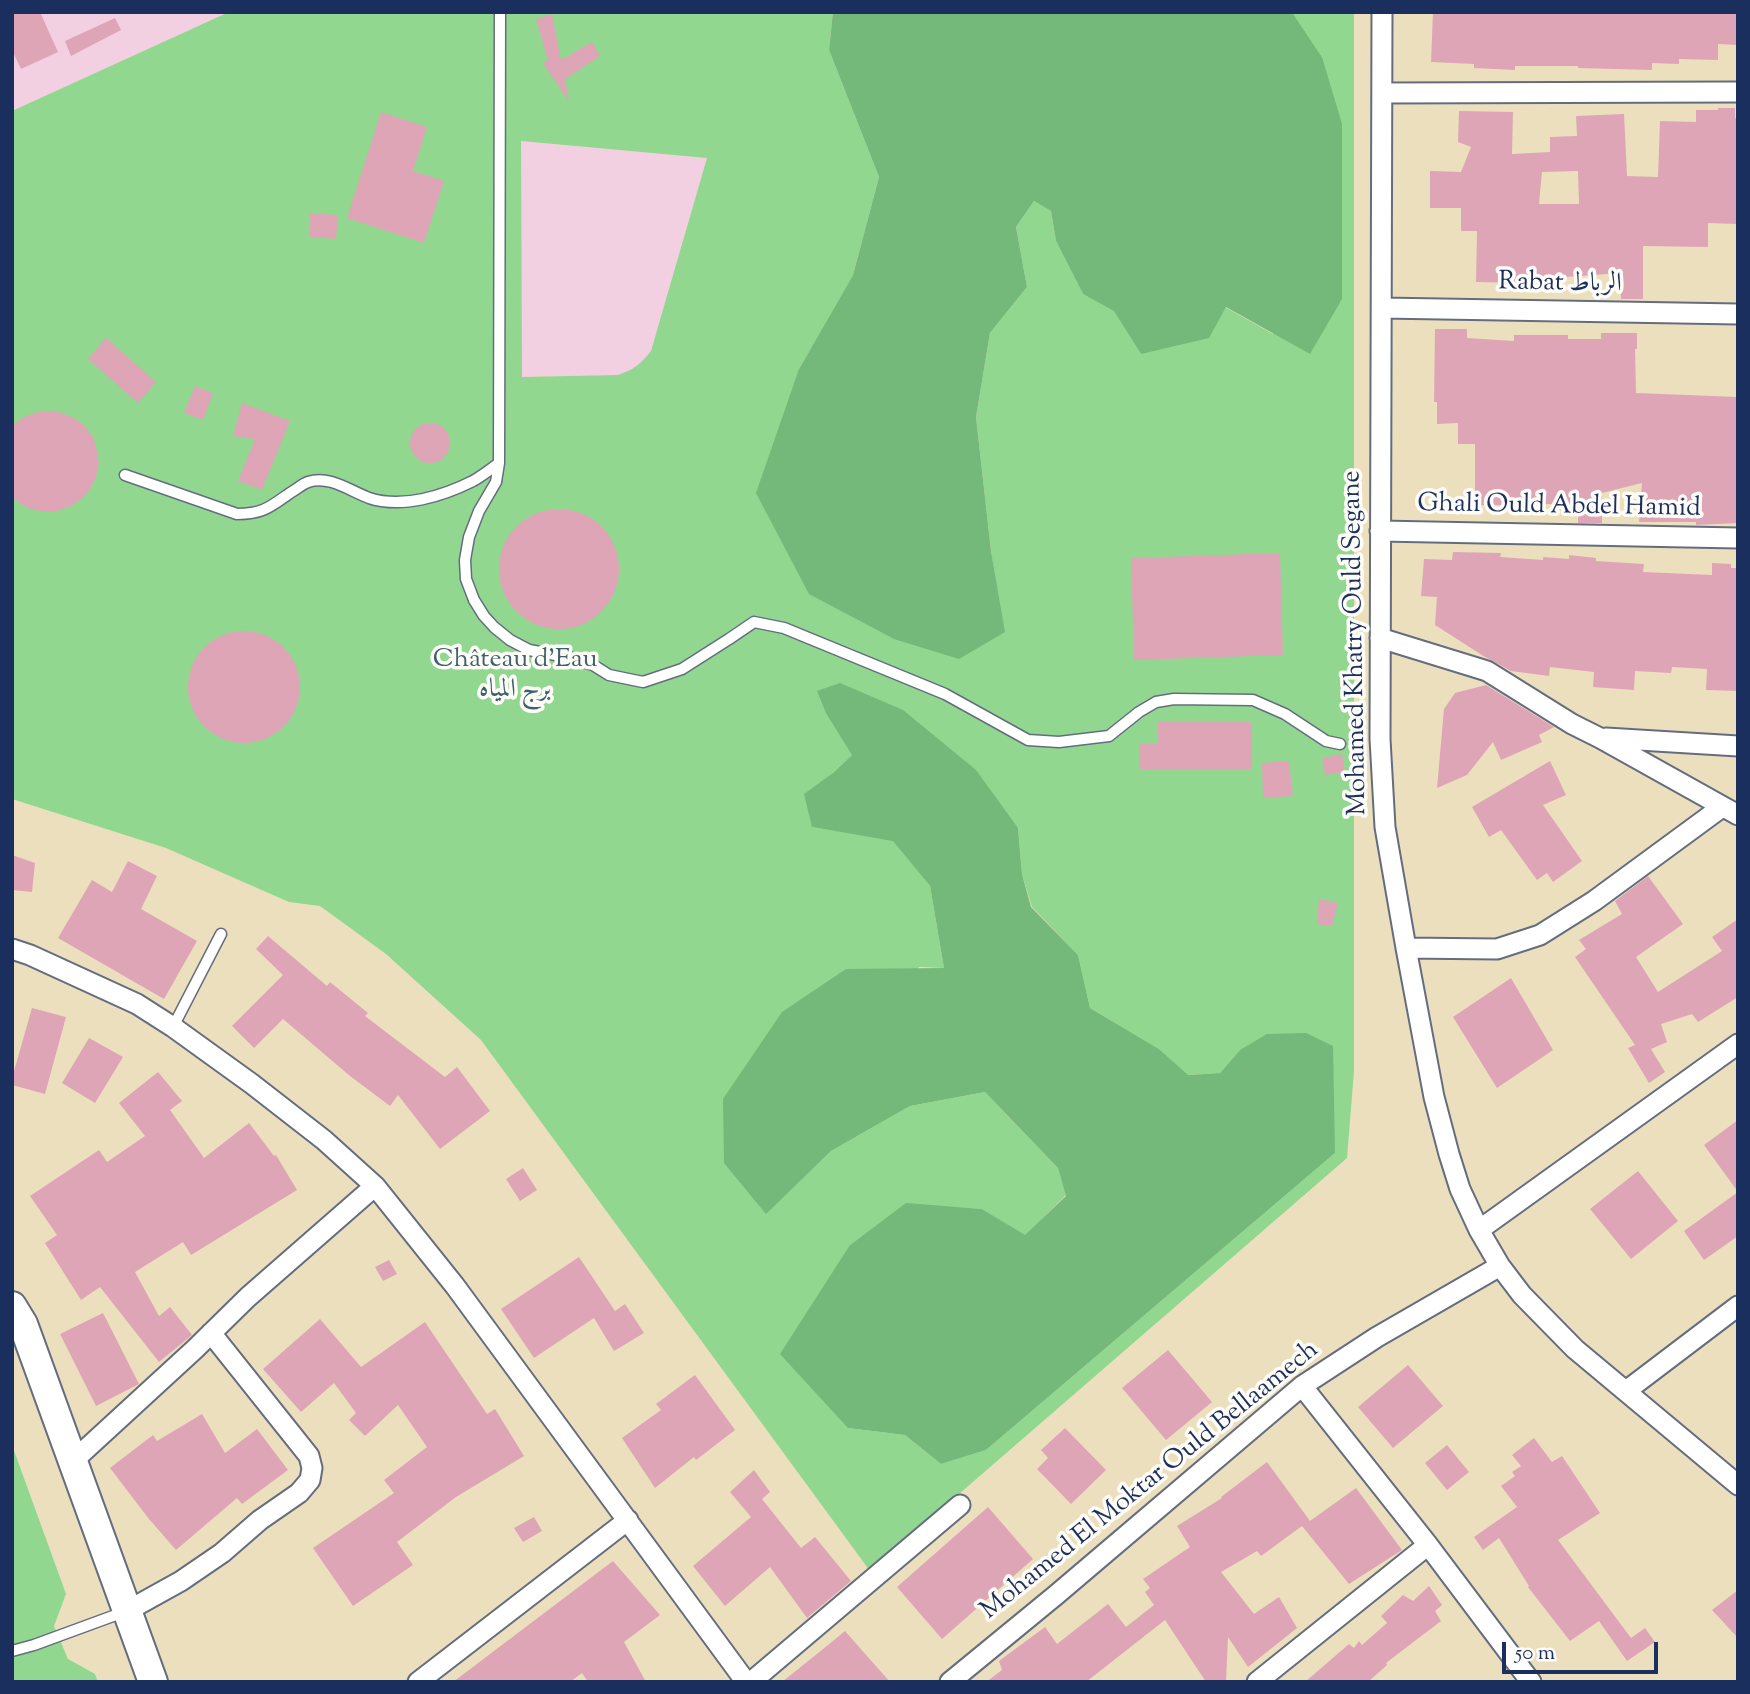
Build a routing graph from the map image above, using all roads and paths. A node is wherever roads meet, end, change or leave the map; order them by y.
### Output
1 (500, 12) edge
2 (1382, 12) edge
3 (1738, 92) edge
4 (1382, 93) junction
5 (1382, 308) junction
6 (1738, 314) edge
7 (499, 463) junction
8 (125, 475) dead end
9 (1380, 531) junction
10 (1738, 537) edge
11 (1380, 638) junction
12 (1600, 738) junction
13 (1340, 744) dead end
14 (1738, 746) edge
15 (1730, 811) edge
16 (221, 934) dead end
17 (1406, 948) junction
18 (12, 949) edge
19 (173, 1027) junction
20 (1738, 1044) edge
21 (375, 1186) junction
22 (1479, 1230) junction
23 (1500, 1266) junction
24 (12, 1306) edge
25 (1738, 1306) edge
26 (211, 1333) junction
27 (1302, 1386) junction
28 (1626, 1391) junction
29 (73, 1461) junction
30 (1738, 1485) edge
31 (960, 1505) dead end
32 (628, 1520) junction
33 (1428, 1545) junction
34 (127, 1611) junction
35 (12, 1651) edge
36 (153, 1682) edge
37 (418, 1682) edge
38 (749, 1682) edge
39 (950, 1682) edge
40 (1257, 1682) edge
41 (1531, 1682) edge

1 - 7 lane
2 - 4 street, Mohamed Khatry Ould Segane
3 - 4 street
4 - 5 street, Mohamed Khatry Ould Segane
5 - 6 street, Rabat الرباط
5 - 9 street, Mohamed Khatry Ould Segane
7 - 8 lane
7 - 13 lane
9 - 10 street, Ghali Ould Abdel Hamid
9 - 11 street, Mohamed Khatry Ould Segane
11 - 12 street
11 - 17 street, Mohamed Khatry Ould Segane
12 - 14 street
12 - 15 street
15 - 17 street
16 - 19 lane
17 - 22 street, Mohamed Khatry Ould Segane
18 - 19 street
19 - 21 street
20 - 22 street
21 - 26 street
21 - 32 street
22 - 23 street, Mohamed Khatry Ould Segane
23 - 27 street, Mohamed El Moktar Ould Bellaamech
23 - 28 street, Mohamed Khatry Ould Segane
24 - 29 street
25 - 28 street
26 - 29 street
26 - 34 street
27 - 33 street
27 - 39 street, Mohamed El Moktar Ould Bellaamech
28 - 30 street, Mohamed Khatry Ould Segane
29 - 34 street
31 - 38 street
32 - 37 street
32 - 38 street
33 - 40 street
33 - 41 street
34 - 35 lane
34 - 36 street

